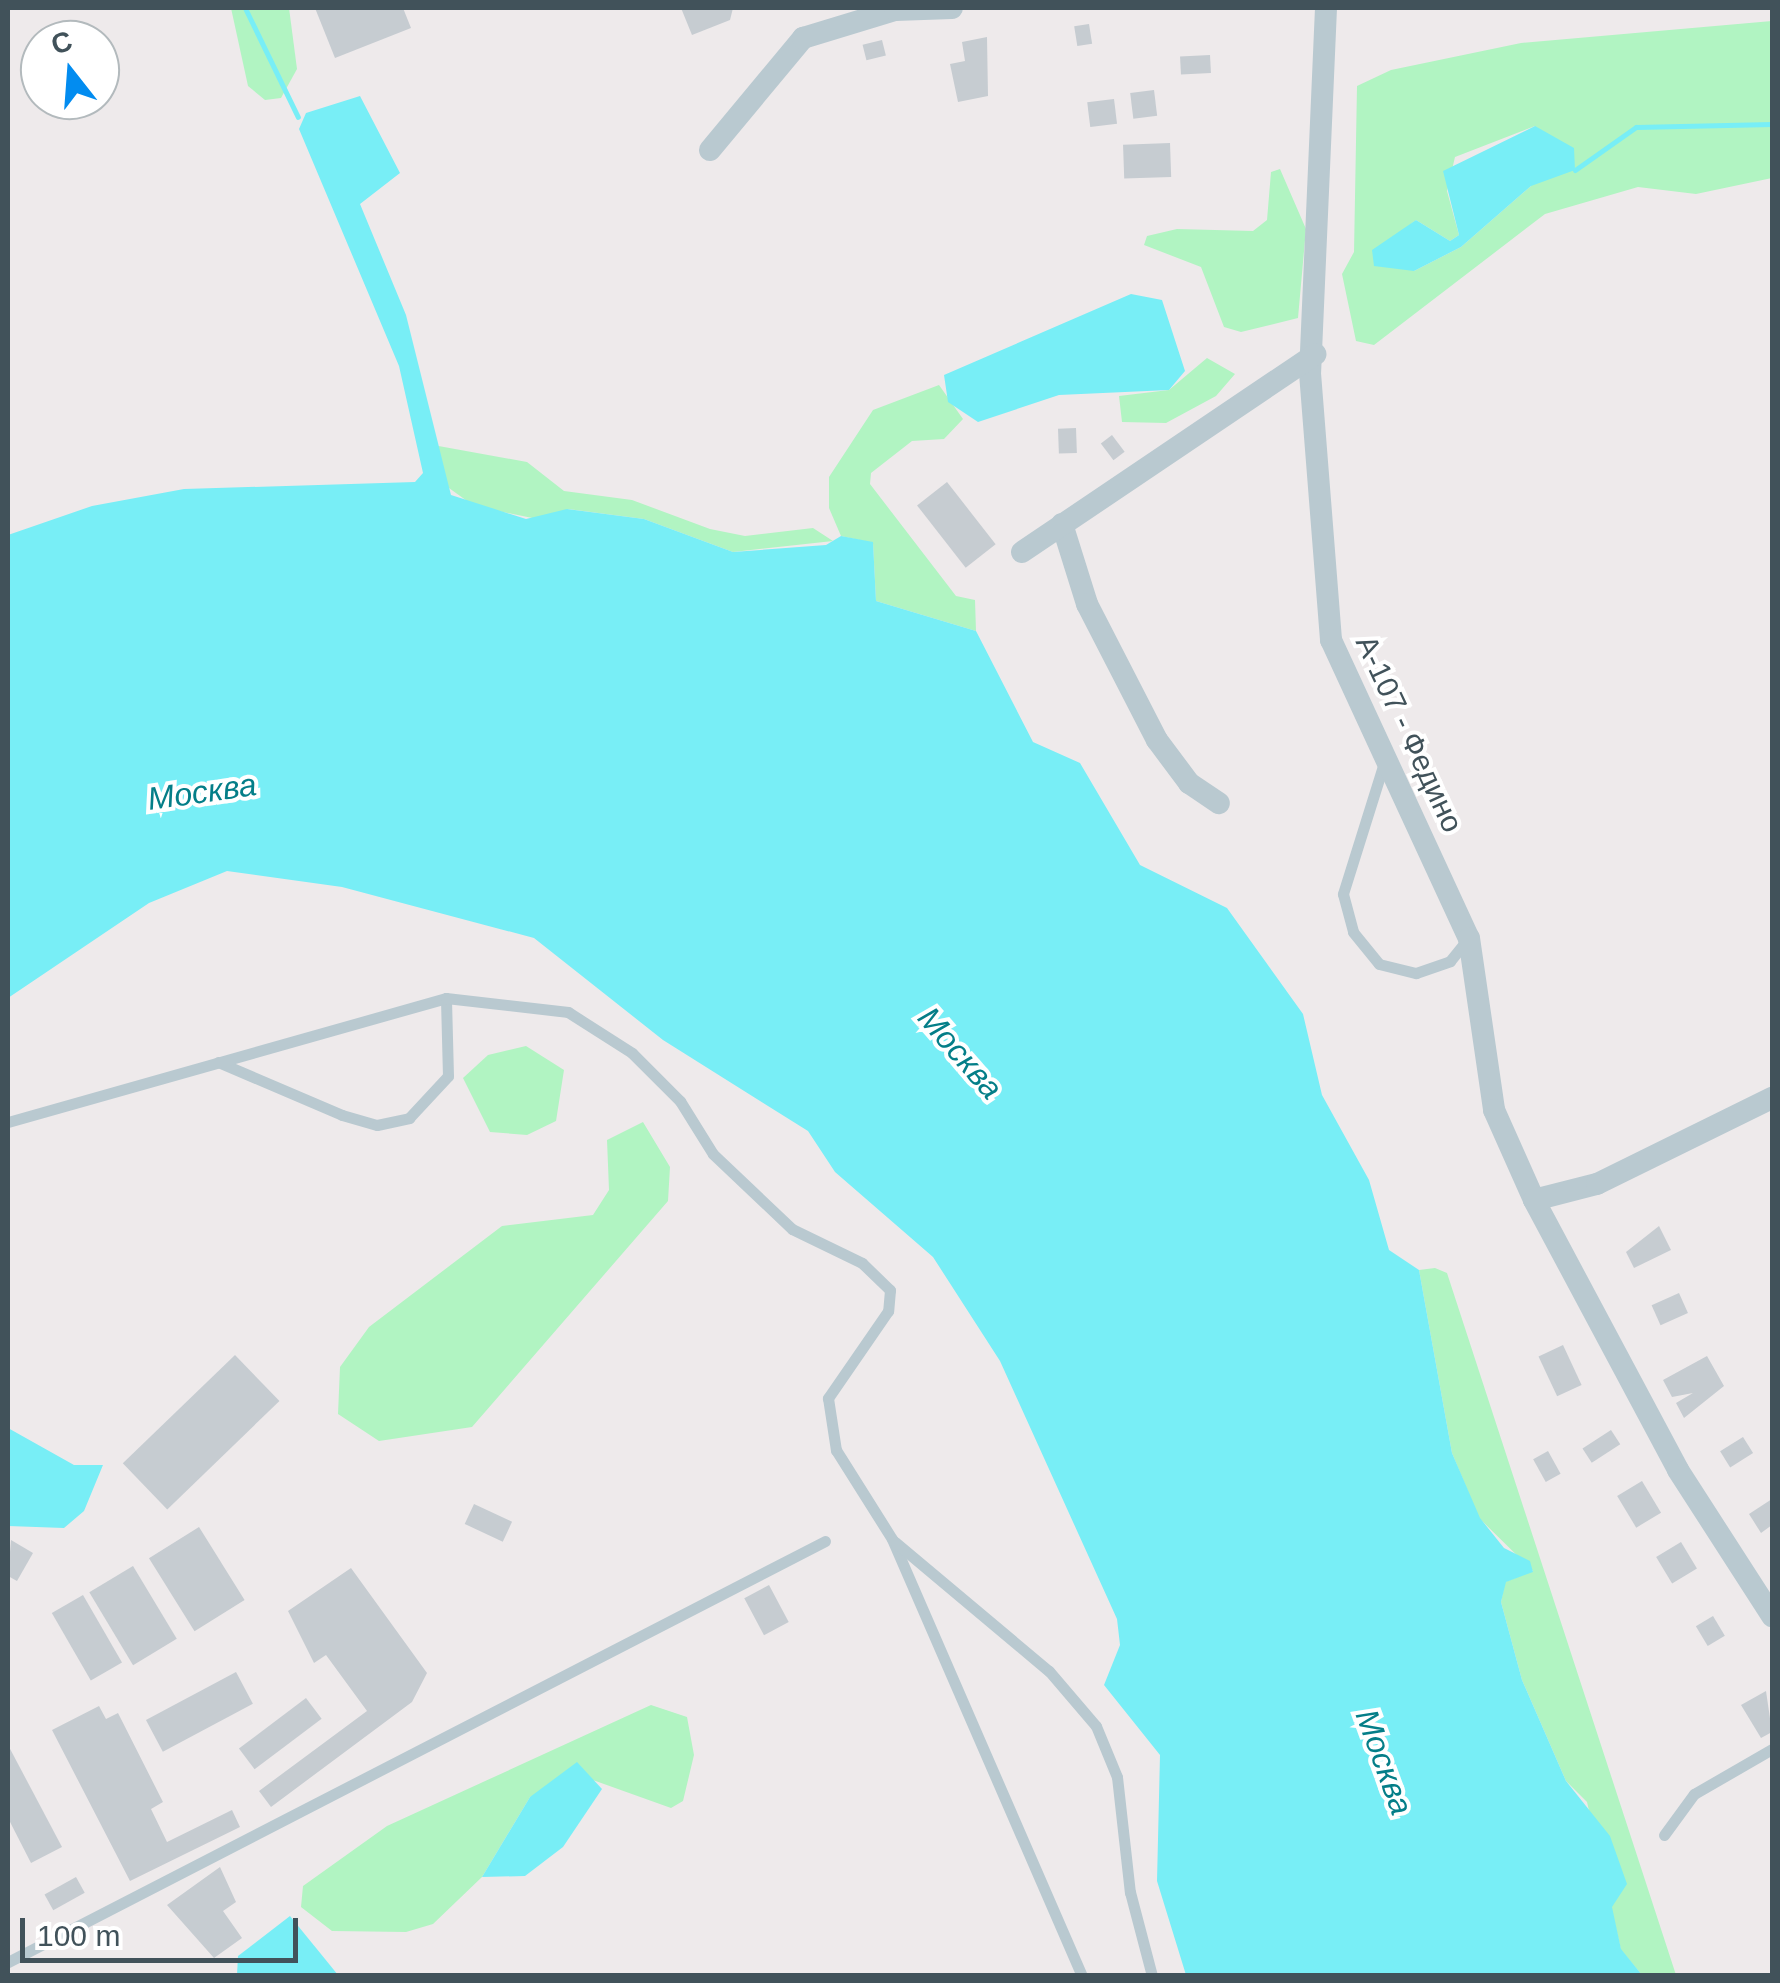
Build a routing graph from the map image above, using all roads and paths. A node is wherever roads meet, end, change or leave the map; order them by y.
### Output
1 (952, 8) edge
2 (1326, 8) edge
3 (710, 150) dead end
4 (1316, 354) junction
5 (1062, 524) junction
6 (1022, 552) dead end
7 (1384, 752) junction
8 (1219, 804) dead end
9 (1469, 938) junction
10 (446, 998) junction
11 (218, 1062) junction
12 (1772, 1098) edge
13 (8, 1122) edge
14 (1534, 1200) junction
15 (892, 1539) junction
16 (825, 1542) dead end
17 (1772, 1616) edge
18 (1772, 1749) edge
19 (1664, 1834) dead end
20 (8, 1962) edge
21 (1082, 1976) edge
22 (1152, 1976) edge

1 - 3 street
2 - 4 street, А-107 - Федино
4 - 5 street
4 - 7 street, А-107 - Федино
5 - 6 street
5 - 8 street
7 - 9 street, А-107 - Федино
7 - 9 lane
9 - 14 street, А-107 - Федино
10 - 11 lane
10 - 11 lane
10 - 15 lane
11 - 13 lane
12 - 14 street
14 - 17 street, А-107 - Федино
15 - 21 lane
15 - 22 lane
16 - 20 lane
18 - 19 lane

